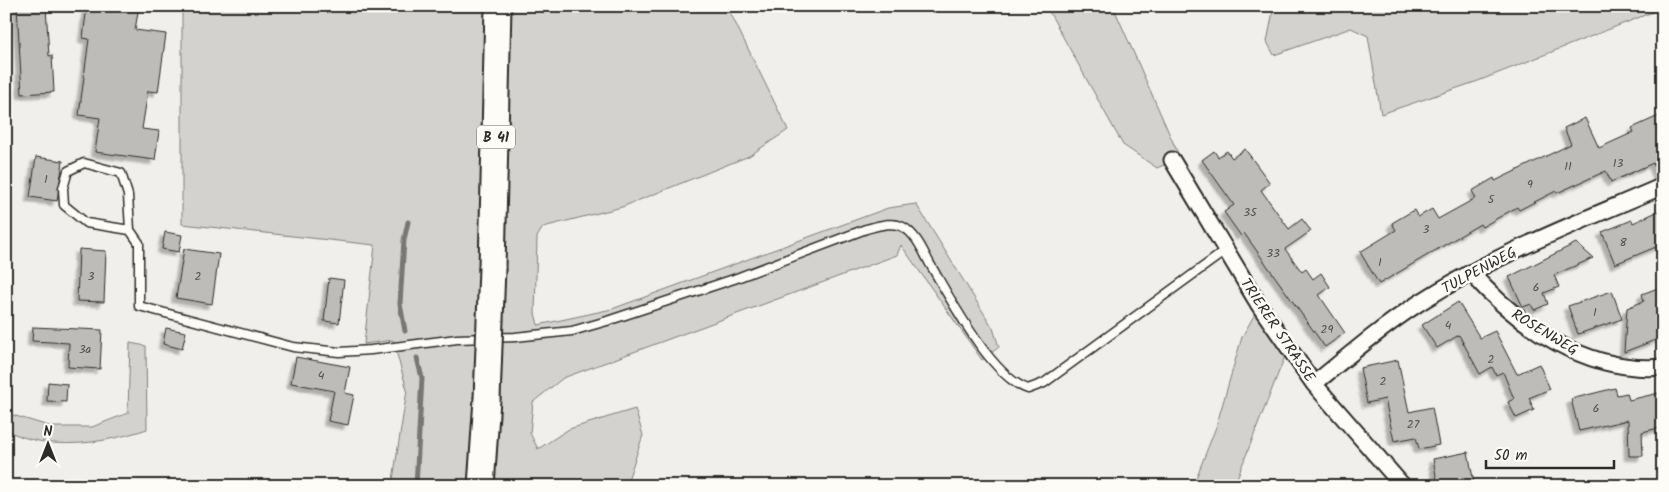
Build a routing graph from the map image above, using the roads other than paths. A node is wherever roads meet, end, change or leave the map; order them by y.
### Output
1 (498, 6) edge
2 (1172, 160) dead end
3 (1663, 186) edge
4 (130, 230) junction
5 (1225, 251) junction
6 (1471, 273) junction
7 (1663, 367) edge
8 (1314, 384) junction
9 (481, 486) edge
10 (1403, 486) edge

1 - 9 highway, B 41, bridge
2 - 5 street, TRIERER STRASSE
3 - 6 street, TULPENWEG
4 - 4 lane
4 - 5 lane
5 - 8 street, TRIERER STRASSE
6 - 7 street, ROSENWEG
6 - 8 street, TULPENWEG
8 - 10 street, TRIERER STRASSE

